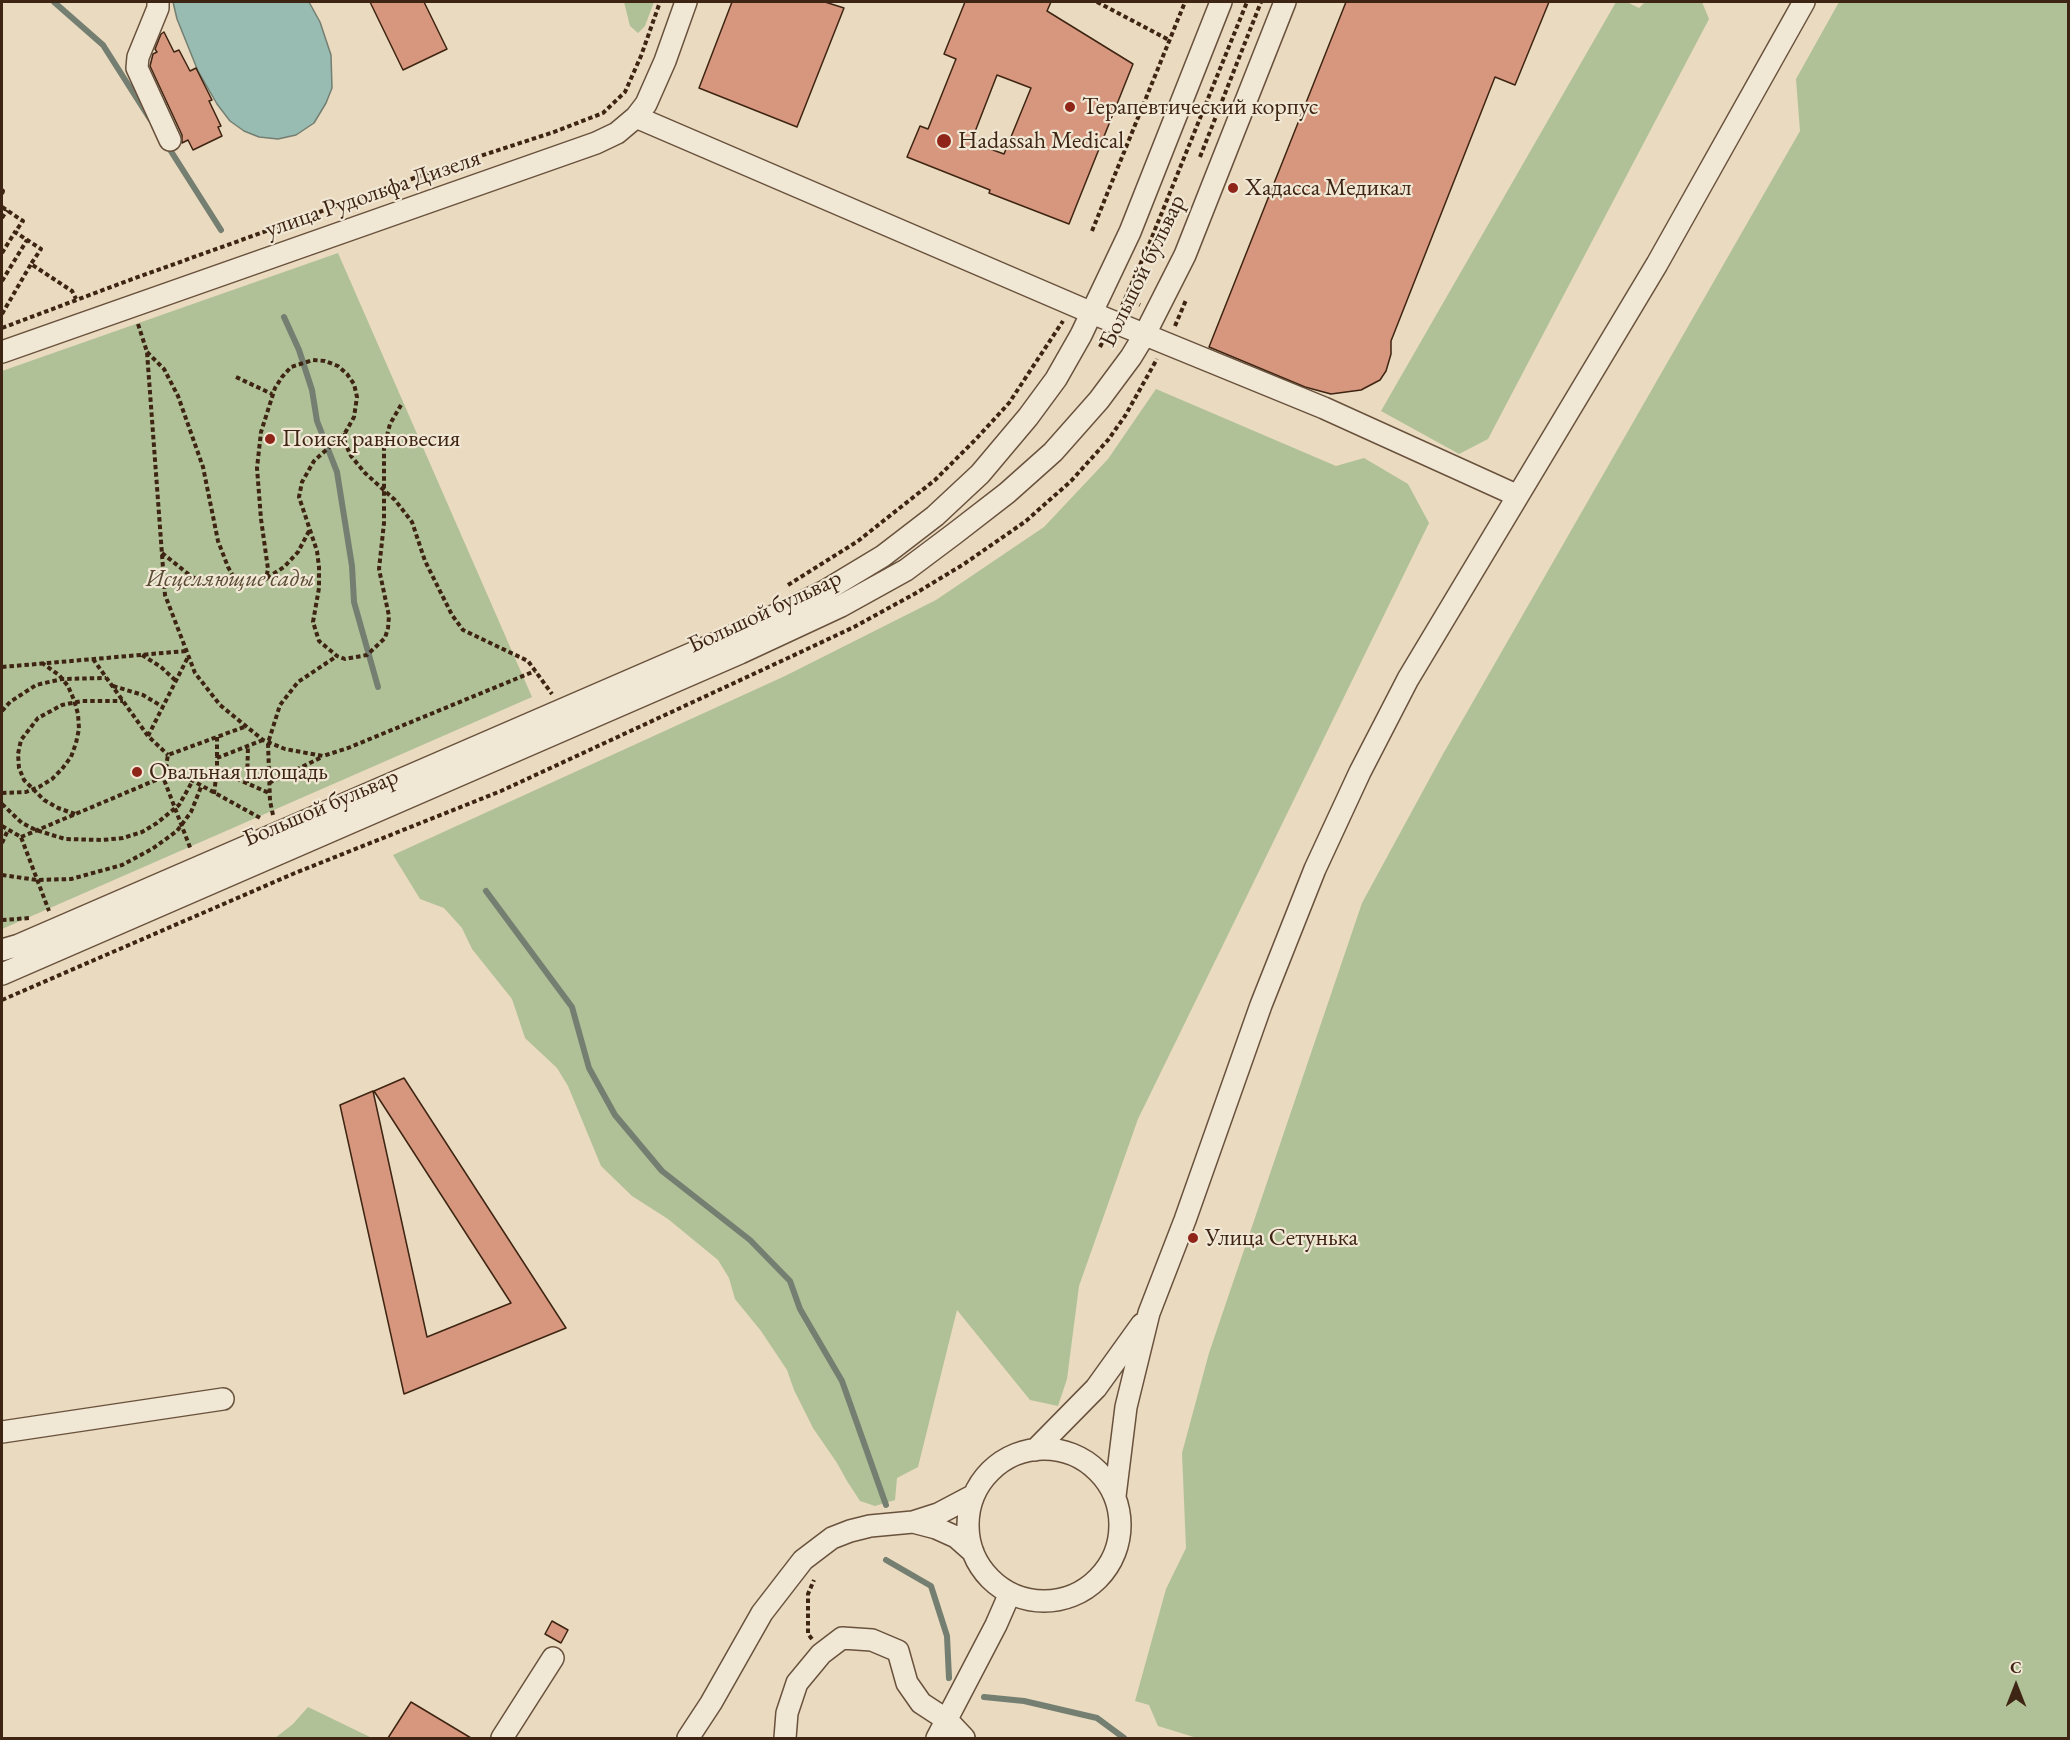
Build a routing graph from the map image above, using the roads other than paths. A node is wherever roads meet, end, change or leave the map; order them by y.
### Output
1 (158, 2) edge
2 (686, 2) edge
3 (1221, 2) edge
4 (1285, 2) edge
5 (1804, 2) edge
6 (627, 112) junction
7 (170, 140) dead end
8 (1083, 309) junction
9 (1145, 334) junction
10 (2, 352) edge
11 (1516, 495) junction
12 (2, 950) edge
13 (2, 974) edge
14 (1149, 1313) junction
15 (223, 1400) dead end
16 (2, 1432) edge
17 (1035, 1450) junction
18 (974, 1495) junction
19 (1115, 1496) junction
20 (913, 1522) junction
21 (973, 1552) junction
22 (1010, 1593) junction
23 (553, 1658) dead end
24 (942, 1729) edge
25 (502, 1738) edge
26 (688, 1738) edge
27 (785, 1738) edge
28 (964, 1738) edge

1 - 7 street
2 - 6 street, улица Рудольфа Дизеля
3 - 8 street, Большой бульвар
4 - 9 street, Большой бульвар
5 - 11 street
6 - 8 street
6 - 10 street, улица Рудольфа Дизеля
8 - 9 street
8 - 12 street, Большой бульвар
9 - 11 street
9 - 13 street, Большой бульвар
11 - 14 street
14 - 17 street
14 - 19 street
15 - 16 street
17 - 18 street
17 - 19 street
18 - 20 street
18 - 21 street
19 - 22 street
20 - 21 street
20 - 26 street
21 - 22 street
22 - 24 street
23 - 25 street
24 - 27 street
24 - 28 street

